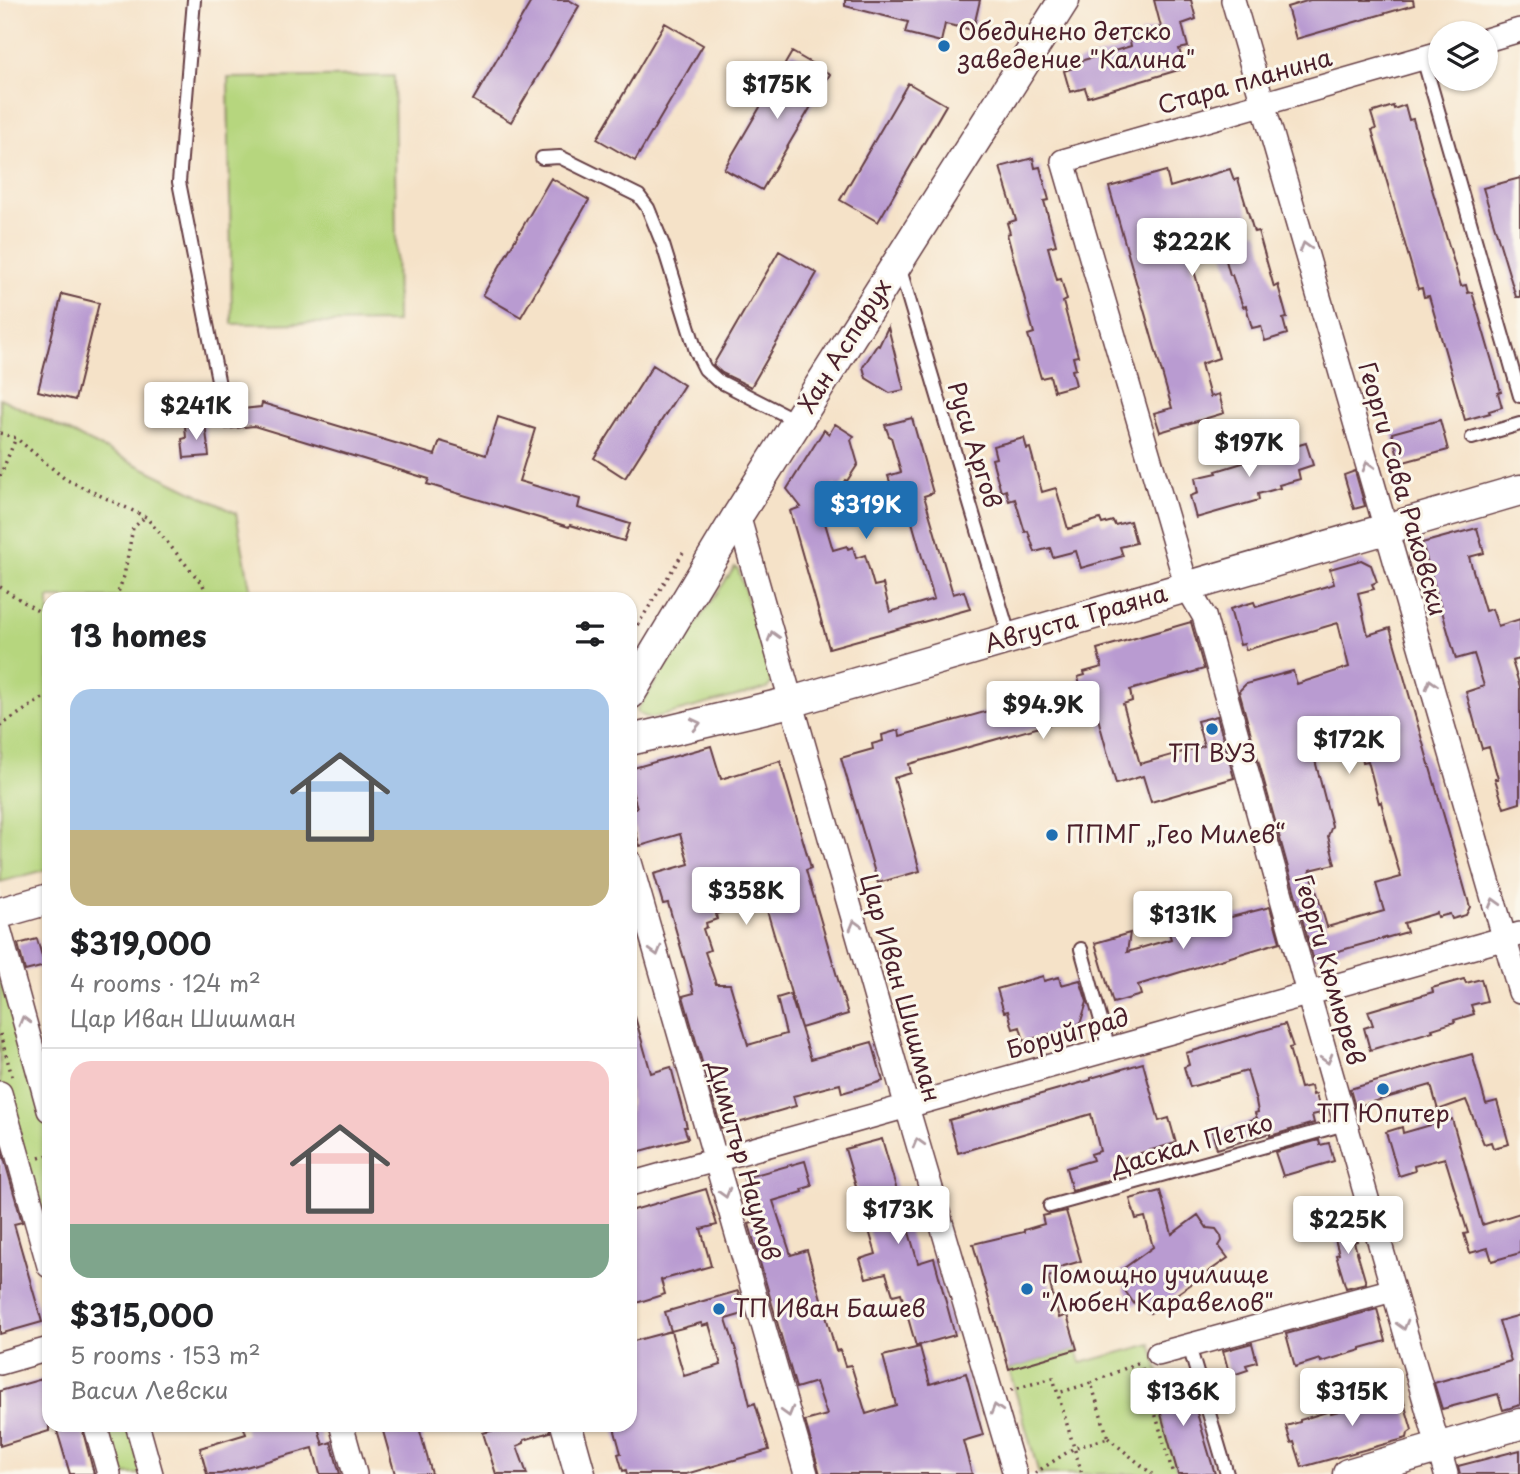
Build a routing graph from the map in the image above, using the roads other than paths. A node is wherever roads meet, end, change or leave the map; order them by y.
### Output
1 (194, 0) edge
2 (1064, 0) edge
3 (1233, 0) edge
4 (1520, 30) edge
5 (1498, 36) edge
6 (1428, 57) edge
7 (1441, 91) edge
8 (1263, 103) junction
9 (542, 158) dead end
10 (1063, 161) joint
11 (898, 263) junction
12 (219, 386) dead end
13 (1520, 396) edge
14 (798, 421) junction
15 (1520, 424) edge
16 (1472, 438) dead end
17 (1520, 490) edge
18 (738, 515) junction
19 (1386, 529) junction
20 (1187, 587) junction
21 (1010, 638) junction
22 (637, 682) edge
23 (791, 702) junction
24 (637, 738) edge
25 (637, 886) edge
26 (42, 902) edge
27 (0, 913) edge
28 (0, 933) edge
29 (1512, 936) edge
30 (1081, 949) dead end
31 (1520, 992) edge
32 (1308, 993) junction
33 (1108, 1049) junction
34 (42, 1085) edge
35 (0, 1093) edge
36 (907, 1107) junction
37 (1345, 1124) junction
38 (716, 1160) junction
39 (637, 1183) edge
40 (1050, 1206) dead end
41 (42, 1241) edge
42 (1393, 1290) junction
43 (1189, 1346) junction
44 (42, 1351) edge
45 (1149, 1358) road end
46 (0, 1363) edge
47 (1520, 1424) edge
48 (96, 1432) edge
49 (139, 1432) edge
50 (343, 1432) edge
51 (568, 1432) edge
52 (1442, 1461) edge
53 (109, 1474) edge
54 (151, 1474) edge
55 (355, 1474) edge
56 (580, 1474) edge
57 (806, 1474) edge
58 (1016, 1474) edge
59 (1227, 1474) edge
60 (1348, 1474) edge

1 - 12 lane
2 - 11 street, Хан Аспарух
3 - 8 street, Георги Сава Раковски
4 - 5 street
6 - 8 street, Стара планина
7 - 13 lane
8 - 10 street, Стара планина
19 -> 8 street, Георги Сава Раковски
9 - 14 lane
10 - 20 street, Георги Кюмюрев
11 - 14 street, Хан Аспарух
11 - 21 lane, Руси Аргов
14 - 18 street, Хан Аспарух
15 - 16 lane
17 - 19 street, Августа Траяна
18 - 22 street, Хан Аспарух
23 -> 18 street, Цар Иван Шишман
19 - 20 street, Августа Траяна
29 -> 19 street, Георги Сава Раковски
20 - 21 street, Августа Траяна
20 - 32 street, Георги Кюмюрев
21 - 23 street, Августа Траяна
24 -> 23 street, Августа Траяна
36 -> 23 street, Цар Иван Шишман
25 -> 38 street, Димитър Наумов
26 - 27 street
34 -> 28 street
29 - 31 street, Георги Сава Раковски
29 - 32 street, Боруйград
30 - 33 lane
32 - 33 street, Боруйград
32 -> 37 street, Георги Кюмюрев
33 - 36 street, Боруйград
35 - 41 street
36 - 38 street, Боруйград
58 -> 36 street, Цар Иван Шишман
37 - 40 lane, Даскал Петко
37 - 42 street, Георги Кюмюрев
38 - 39 street, Боруйград
38 -> 57 street, Димитър Наумов
42 - 43 street
42 -> 52 street, Георги Кюмюрев
43 - 45 street
43 - 59 lane
44 - 46 street
47 - 52 street
48 - 53 street
49 - 54 street
50 - 55 street
51 - 56 street
52 - 60 street

